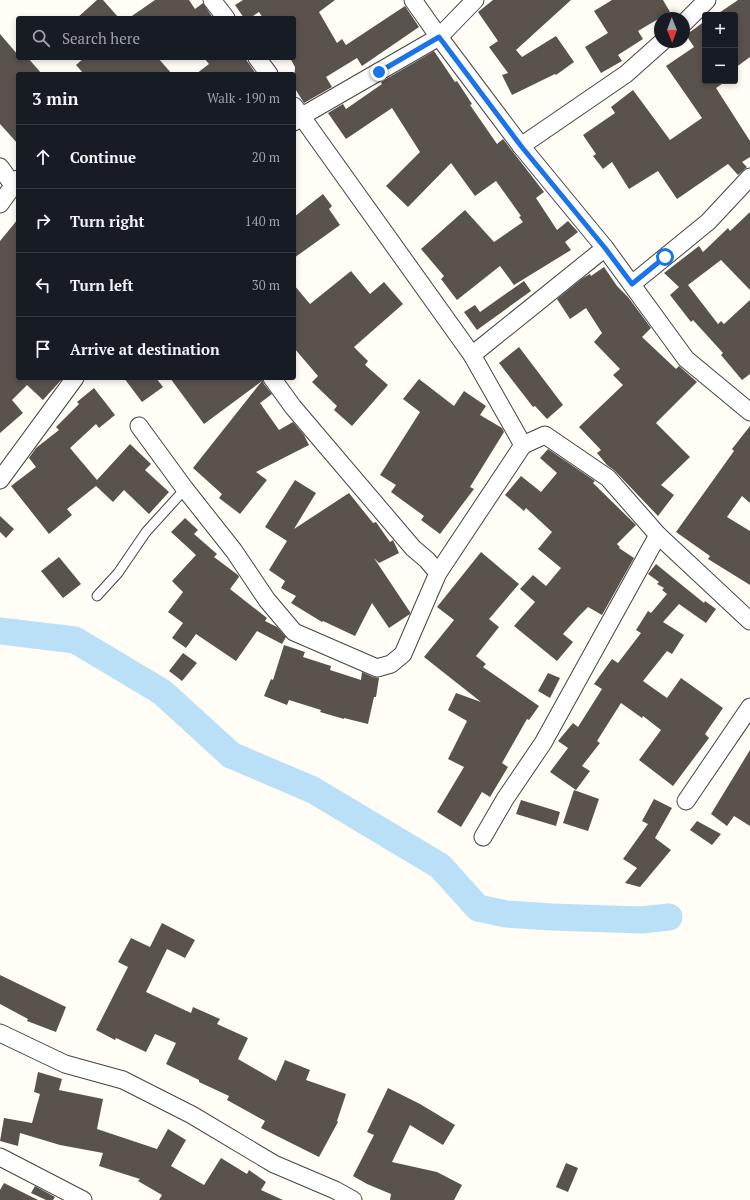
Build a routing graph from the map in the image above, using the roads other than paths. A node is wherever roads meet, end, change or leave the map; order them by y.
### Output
1 (212, 0) edge
2 (413, 0) edge
3 (475, 0) edge
4 (707, 0) edge
5 (224, 16) edge
6 (690, 17) edge
7 (439, 37) junction
8 (655, 48) edge
9 (258, 60) edge
10 (268, 72) edge
11 (297, 114) edge
12 (521, 146) junction
13 (0, 167) edge
14 (750, 177) edge
15 (16, 182) edge
16 (0, 204) edge
17 (605, 248) junction
18 (632, 284) junction
19 (472, 355) junction
20 (74, 380) edge
21 (273, 380) edge
22 (749, 410) edge
23 (139, 426) dead end
24 (523, 445) junction
25 (0, 480) edge
26 (185, 489) junction
27 (658, 535) junction
28 (438, 573) junction
29 (98, 596) dead end
30 (750, 621) edge
31 (750, 708) edge
32 (686, 801) dead end
33 (483, 837) dead end
34 (0, 1033) edge
35 (0, 1157) edge
36 (83, 1200) edge
37 (353, 1200) edge

1 - 5 street
2 - 7 street
3 - 7 street
4 - 6 street
7 - 11 street
7 - 12 street
8 - 12 street
9 - 10 street
11 - 19 street
12 - 17 street
13 - 15 street
14 - 18 street
15 - 16 street
17 - 18 street
17 - 19 street
18 - 22 street
19 - 24 street
20 - 25 street
21 - 28 street
23 - 26 street
24 - 27 street
24 - 28 street
26 - 28 street
26 - 29 lane
27 - 30 street
27 - 33 street
31 - 32 street
34 - 37 street
35 - 36 street

